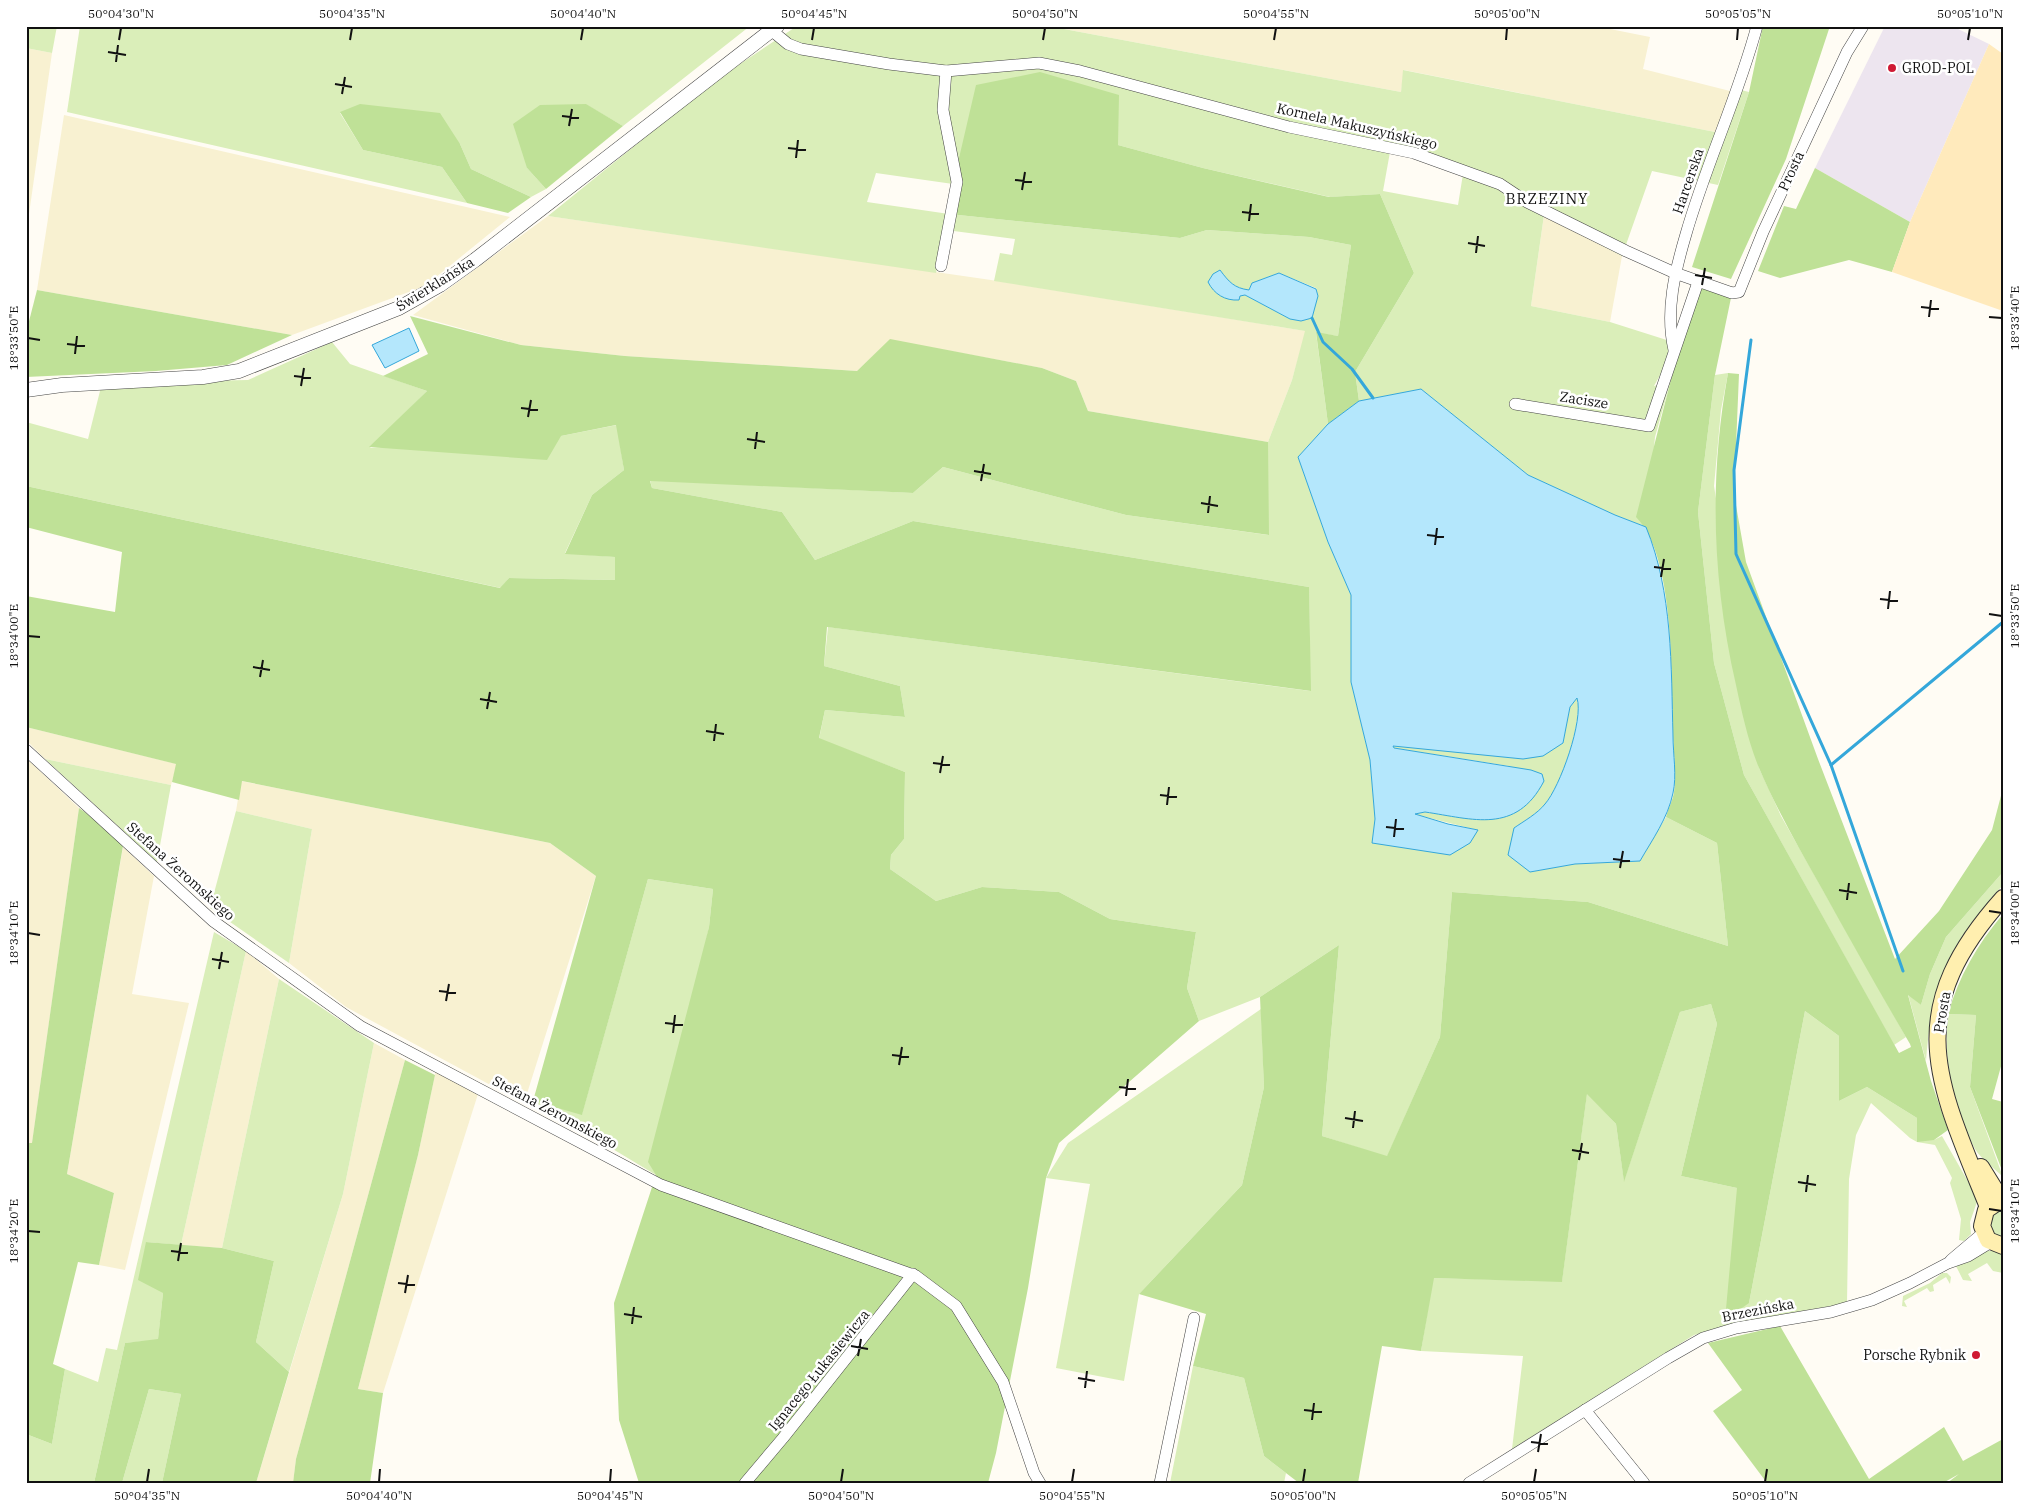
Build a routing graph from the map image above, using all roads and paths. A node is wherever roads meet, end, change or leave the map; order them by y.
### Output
1 (1757, 26) edge
2 (1855, 26) edge
3 (1863, 26) edge
4 (774, 28) edge
5 (1847, 52) junction
6 (946, 71) junction
7 (942, 266) dead end
8 (1675, 273) junction
9 (1698, 282) junction
10 (1739, 292) joint
11 (1674, 350) junction
12 (26, 390) edge
13 (1515, 404) dead end
14 (1649, 426) joint
15 (26, 750) edge
16 (2003, 898) edge
17 (1998, 1203) edge
18 (1992, 1240) edge
19 (913, 1274) junction
20 (1194, 1318) dead end
21 (1585, 1410) junction
22 (745, 1483) edge
23 (1040, 1483) edge
24 (1160, 1483) edge
25 (1469, 1483) edge
26 (1644, 1483) edge

1 - 8 street, Harcerska
2 - 5 street, Prosta
3 - 5 street, Prosta
4 - 6 street, Kornela Makuszyńskiego
4 - 12 street, Świerklańska
5 - 10 street, Prosta
6 - 7 street
6 - 8 street, Kornela Makuszyńskiego
8 - 9 street, Kornela Makuszyńskiego
8 - 11 street, Harcerska
9 - 10 street, Kornela Makuszyńskiego
9 - 11 street, Harcerska
11 - 14 street, Harcerska
13 - 14 street, Zacisze
15 - 19 street, Stefana Żeromskiego
16 - 17 main road, Prosta
17 - 18 main road
18 - 21 street, Brzezińska
19 - 22 street, Ignacego Łukasiewicza
19 - 23 street, Stefana Żeromskiego
20 - 24 street
21 - 25 street, Brzezińska
21 - 26 street

